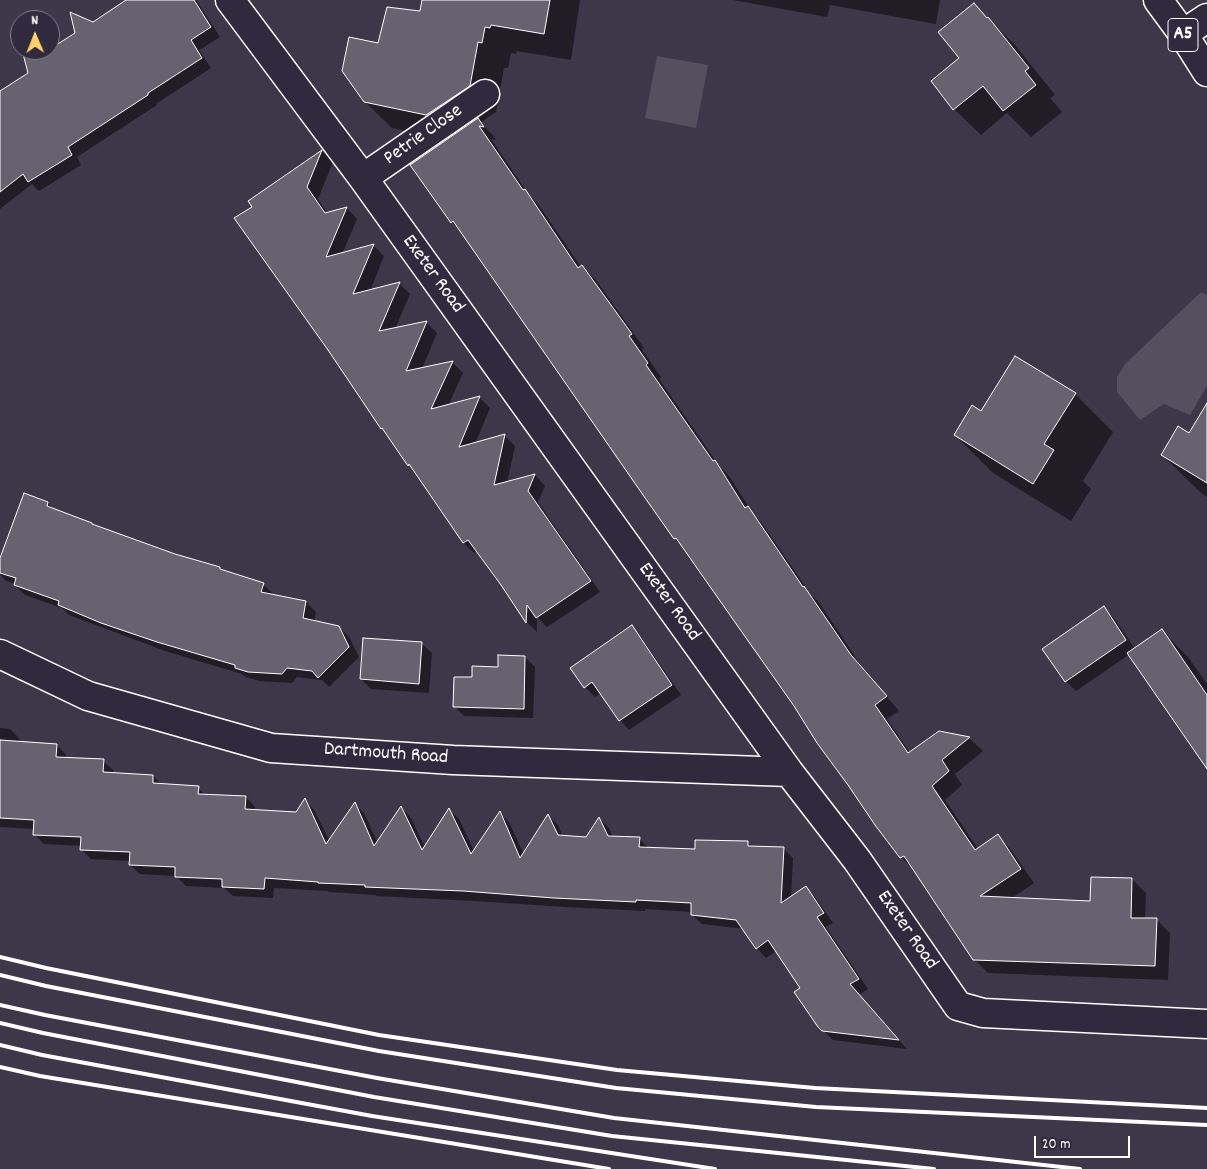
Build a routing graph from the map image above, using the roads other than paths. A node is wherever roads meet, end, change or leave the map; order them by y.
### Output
1 (230, 0) edge
2 (1158, 0) edge
3 (1207, 18) edge
4 (1183, 34) junction
5 (1207, 72) edge
6 (485, 94) dead end
7 (363, 178) junction
8 (0, 654) edge
9 (789, 772) junction
10 (1207, 1024) edge

1 - 7 street, Exeter Road
2 - 4 street, A5
3 - 4 street
4 - 5 street, A5
6 - 7 street, Petrie Close
7 - 9 street, Exeter Road
8 - 9 street, Dartmouth Road
9 - 10 street, Exeter Road

